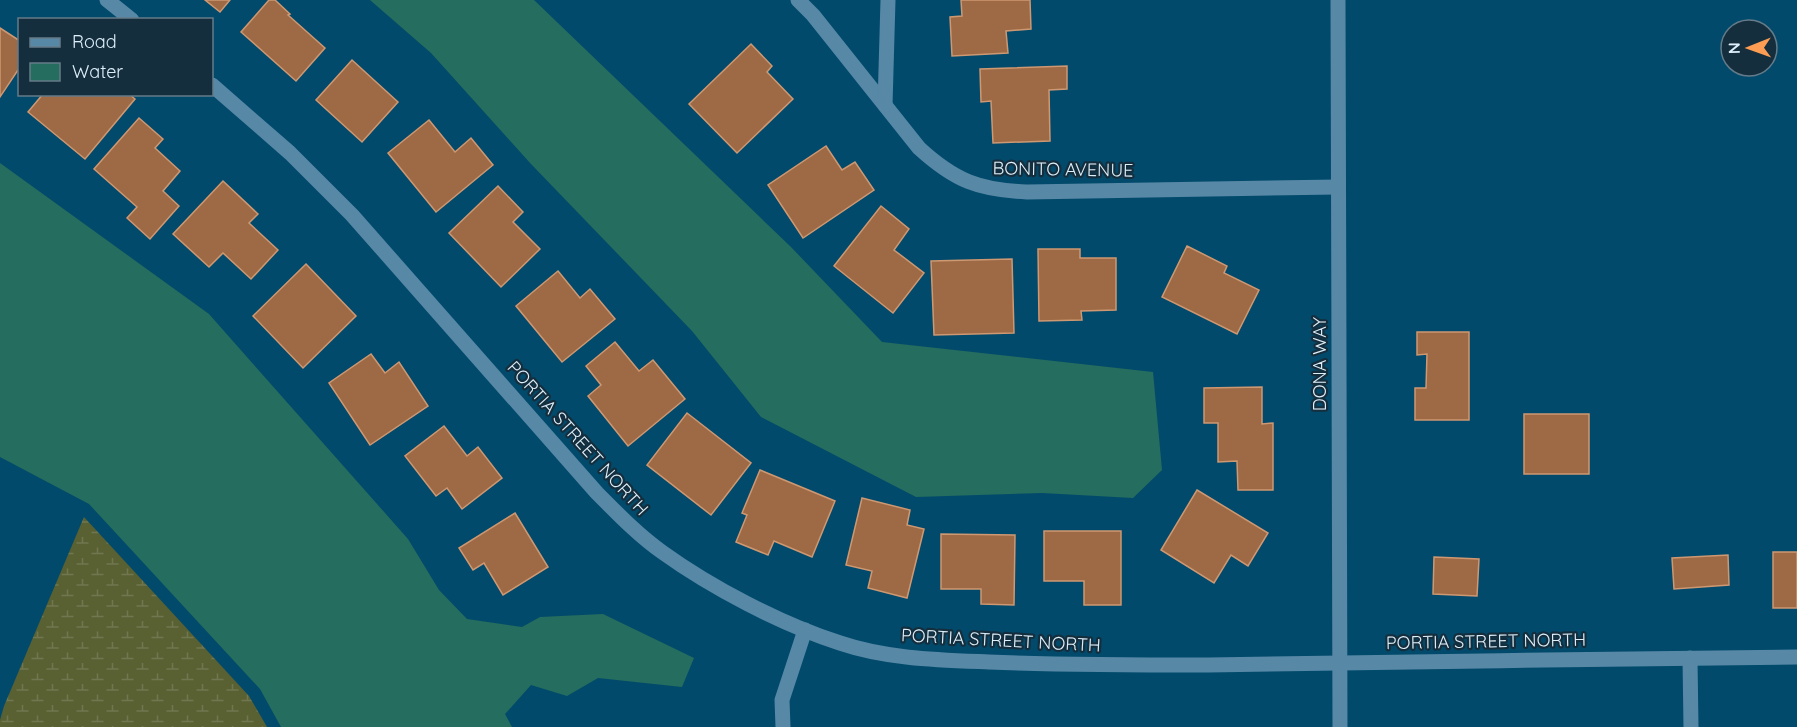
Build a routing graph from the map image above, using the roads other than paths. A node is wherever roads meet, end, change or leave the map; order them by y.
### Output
1 (107, 0) edge
2 (798, 0) edge
3 (888, 0) edge
4 (1338, 0) edge
5 (130, 18) edge
6 (213, 85) edge
7 (885, 105) junction
8 (1338, 187) junction
9 (805, 630) junction
10 (1797, 657) edge
11 (1690, 658) junction
12 (1341, 663) junction
13 (783, 727) edge
14 (1340, 727) edge
15 (1691, 727) edge

1 - 5 street
2 - 7 street, BONITO AVENUE
3 - 7 street
4 - 8 street, DONA WAY
6 - 9 street, PORTIA STREET NORTH
7 - 8 street, BONITO AVENUE
8 - 12 street, DONA WAY
9 - 12 street, PORTIA STREET NORTH
9 - 13 street
10 - 11 street, PORTIA STREET NORTH
11 - 12 street, PORTIA STREET NORTH
11 - 15 street
12 - 14 street, DONA WAY

